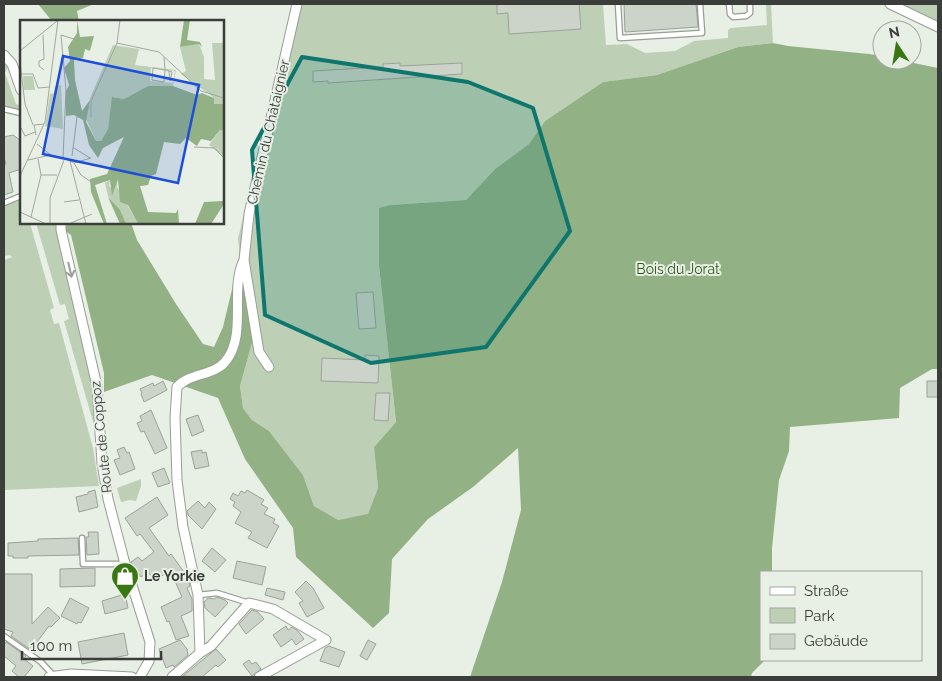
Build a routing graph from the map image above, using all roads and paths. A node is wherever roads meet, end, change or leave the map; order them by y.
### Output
1 (297, 4) edge
2 (618, 4) edge
3 (700, 4) edge
4 (729, 4) edge
5 (750, 4) edge
6 (890, 4) edge
7 (938, 27) edge
8 (4, 55) edge
9 (20, 87) edge
10 (4, 109) edge
11 (20, 113) edge
12 (20, 196) edge
13 (4, 203) edge
14 (62, 224) edge
15 (244, 260) junction
16 (269, 367) dead end
17 (82, 538) dead end
18 (125, 564) junction
19 (198, 595) junction
20 (249, 603) junction
21 (4, 636) edge
22 (200, 652) junction
23 (51, 676) edge
24 (132, 677) edge
25 (140, 677) edge
26 (172, 677) edge
27 (259, 677) edge

1 - 15 street, Chemin du Châtaignier
2 - 3 lane
4 - 5 lane
6 - 7 street
8 - 9 street
10 - 11 lane
12 - 13 lane
14 -> 18 street, Route de Coppoz
15 - 16 street, Chemin du Châtaignier
15 - 19 street, Chemin du Châtaignier
17 - 18 lane
18 - 25 street, Route de Coppoz
19 - 20 lane
19 - 22 street
20 - 22 street
20 - 27 street
21 - 23 lane
22 - 26 street
23 - 24 street

